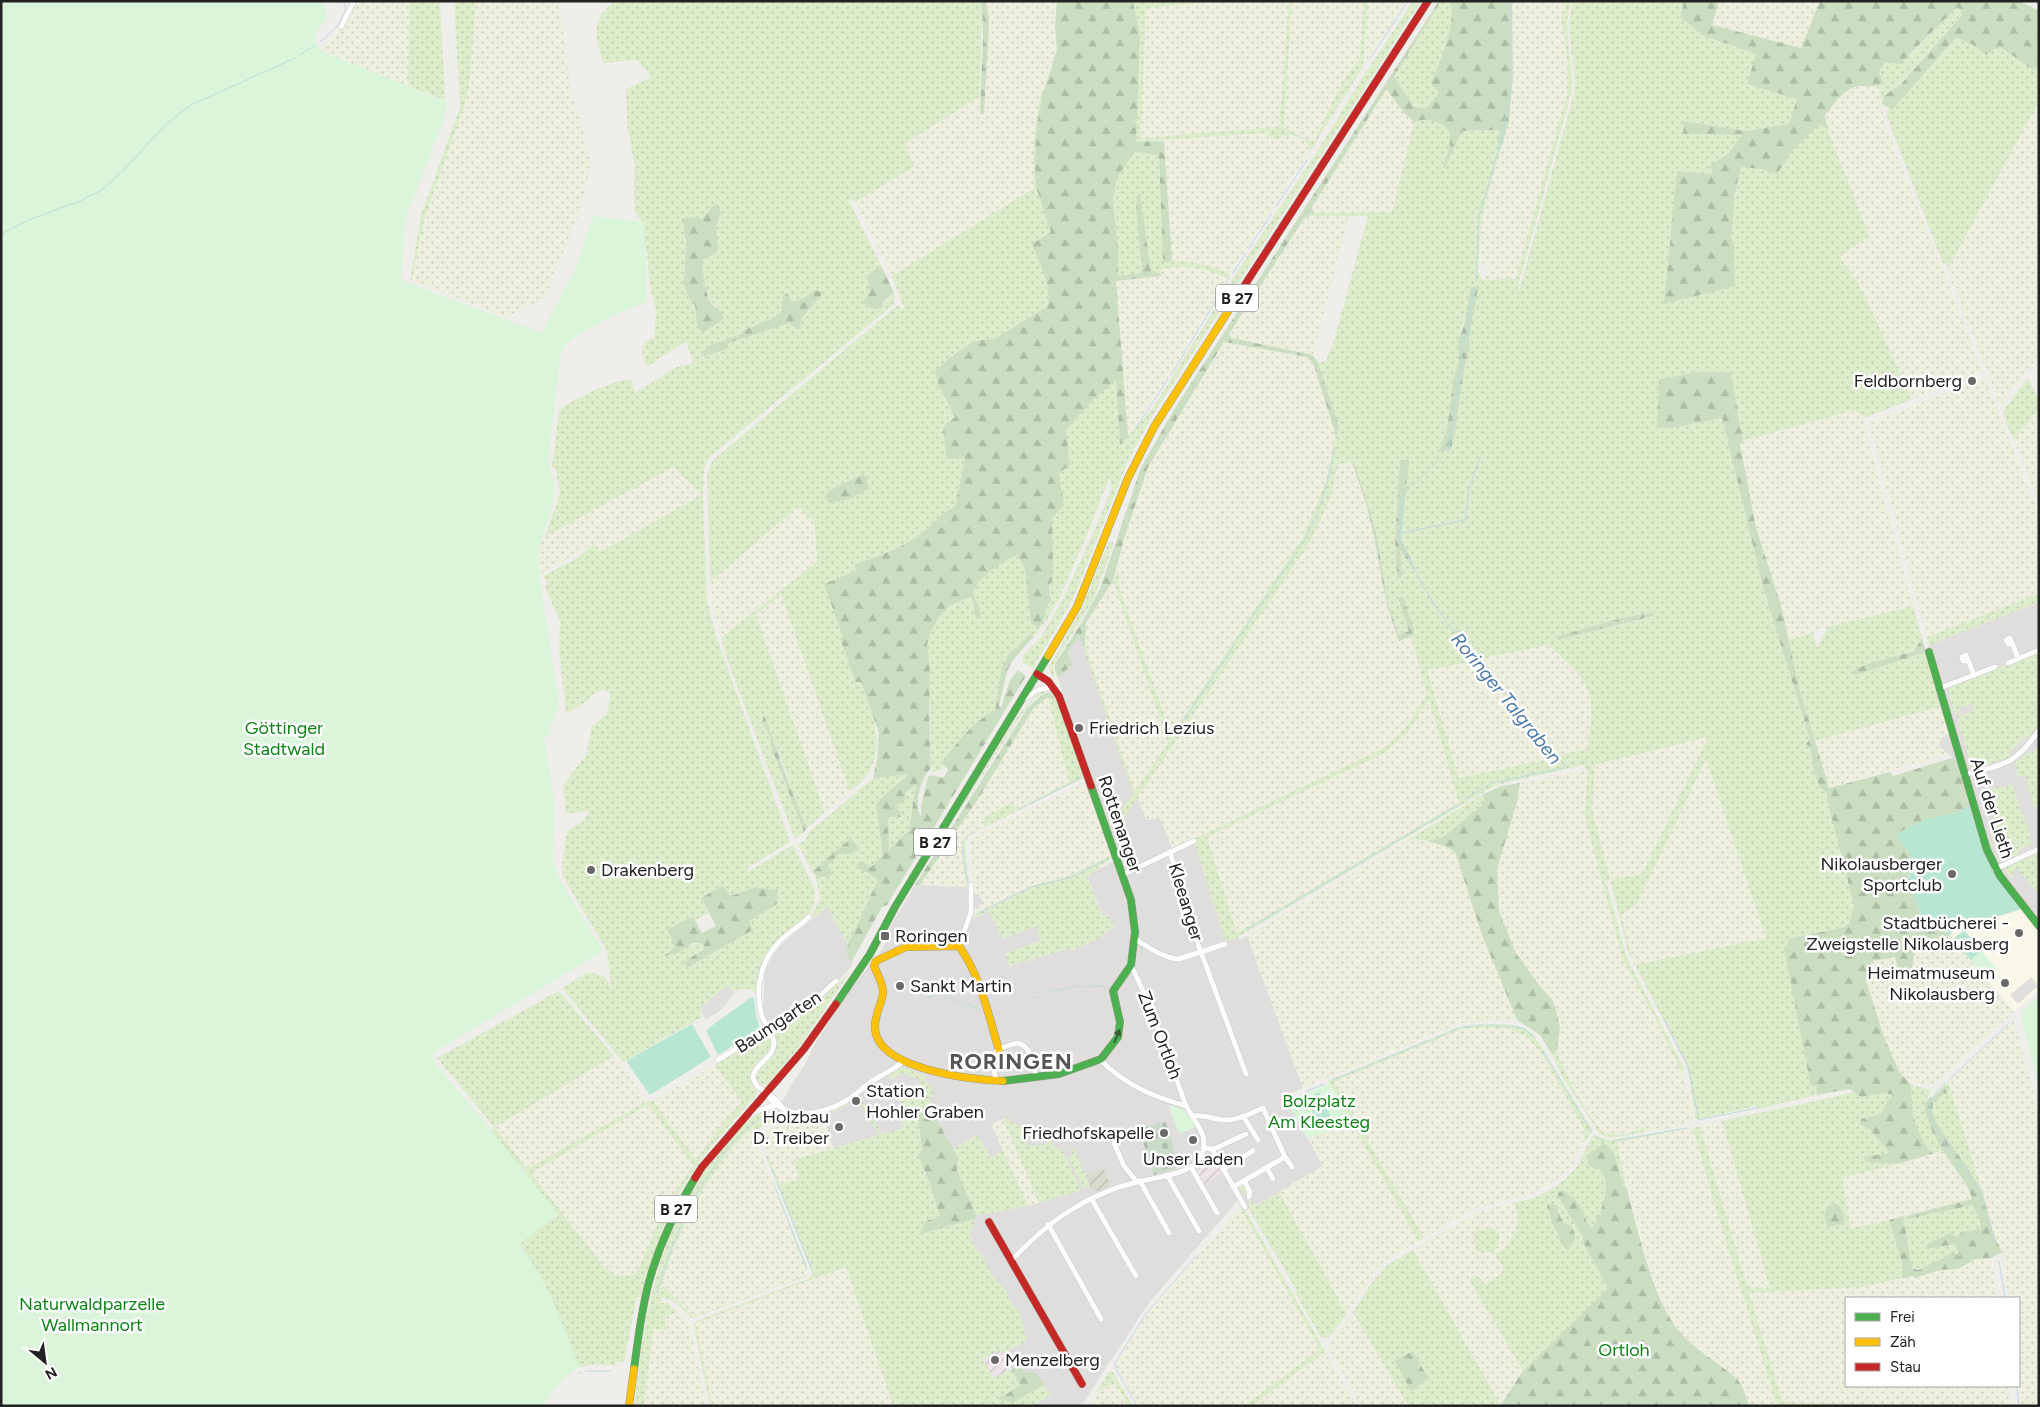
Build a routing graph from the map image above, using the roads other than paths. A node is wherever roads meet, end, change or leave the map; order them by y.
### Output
1 (354, 1) edge
2 (1428, 1) edge
3 (341, 27) dead end
4 (2012, 644) dead end
5 (2039, 650) edge
6 (1930, 652) dead end
7 (2018, 658) junction
8 (1968, 661) dead end
9 (2008, 663) dead end
10 (1996, 667) dead end
11 (1037, 674) junction
12 (1974, 675) junction
13 (1050, 687) junction
14 (1940, 688) junction
15 (1059, 696) junction
16 (1021, 701) junction
17 (2039, 730) edge
18 (1964, 775) junction
19 (1194, 841) dead end
20 (2039, 849) edge
21 (1170, 852) junction
22 (1995, 869) junction
23 (1122, 875) junction
24 (971, 885) dead end
25 (809, 917) dead end
26 (2039, 926) edge
27 (1135, 939) junction
28 (1225, 944) dead end
29 (959, 946) junction
30 (1201, 952) junction
31 (1131, 965) junction
32 (836, 981) dead end
33 (769, 1030) junction
34 (999, 1050) junction
35 (718, 1060) dead end
36 (1100, 1060) junction
37 (903, 1061) junction
38 (1246, 1074) dead end
39 (1036, 1078) junction
40 (996, 1082) junction
41 (766, 1094) junction
42 (775, 1105) junction
43 (1186, 1106) junction
44 (785, 1110) junction
45 (747, 1114) junction
46 (1192, 1116) junction
47 (1243, 1116) junction
48 (1246, 1134) dead end
49 (1258, 1140) dead end
50 (1114, 1143) dead end
51 (1204, 1148) junction
52 (1212, 1150) junction
53 (1253, 1151) dead end
54 (1285, 1157) junction
55 (1190, 1167) junction
56 (1292, 1167) dead end
57 (1267, 1168) junction
58 (1223, 1169) junction
59 (1167, 1175) junction
60 (1273, 1179) dead end
61 (1244, 1180) junction
62 (1138, 1181) junction
63 (1233, 1187) junction
64 (1249, 1197) dead end
65 (1091, 1198) junction
66 (1245, 1207) dead end
67 (1217, 1213) dead end
68 (989, 1222) dead end
69 (1048, 1224) junction
70 (1199, 1231) dead end
71 (1169, 1233) dead end
72 (1011, 1261) junction
73 (1136, 1276) dead end
74 (1101, 1319) dead end
75 (1082, 1384) dead end
76 (629, 1406) edge

1 - 3 street
2 - 11 main road, B 27
4 - 7 street
5 - 7 street
6 - 14 main road, Auf der Lieth
7 - 9 street
8 - 12 street
10 - 12 street
11 - 13 main road, Rottenanger
11 - 15 main road, Rottenanger
11 - 16 main road, B 27
12 - 14 street
13 - 15 main road, Rottenanger
13 - 16 street
14 - 18 main road, Auf der Lieth
15 - 23 main road, Rottenanger
16 - 41 main road, B 27
17 - 18 street
18 - 22 main road, Auf der Lieth
19 - 21 street, Kleeanger
20 - 22 street
21 - 23 street, Kleeanger
21 - 30 street, Kleeanger
22 - 26 main road, Auf der Lieth
23 - 27 main road, Rottenanger
24 - 29 street
25 - 33 street
27 - 30 street
27 - 31 main road, Rottenanger
28 - 30 street
29 - 34 main road
29 - 37 main road
30 - 38 street, Kleeanger
36 -> 31 main road
31 - 43 street, Zum Ortloh
32 - 33 street, Baumgarten
33 - 35 street, Baumgarten
33 - 41 street
34 - 39 street
34 - 40 street
36 - 39 main road
36 - 43 street
37 - 40 main road
37 - 44 street
39 - 40 main road
41 - 42 street
41 - 44 street
41 - 45 main road, B 27
42 - 44 street
42 - 45 street
43 - 46 street, Zum Ortloh
45 - 76 main road, B 27
46 - 47 street
46 - 51 street, Zum Ortloh
47 - 49 street
47 - 54 street
48 - 52 street
50 - 62 street
51 - 52 street
51 - 55 street
52 - 58 street
53 - 58 street
54 - 56 street
54 - 57 street
55 - 59 street
55 - 67 street
57 - 60 street
57 - 61 street
58 - 63 street
59 - 62 street
59 - 70 street
61 - 63 street
61 - 64 street
62 - 65 street
62 - 71 street
63 - 66 street
65 - 69 street
65 - 73 street
68 - 72 main road
69 - 72 street
69 - 74 street
72 - 75 main road

